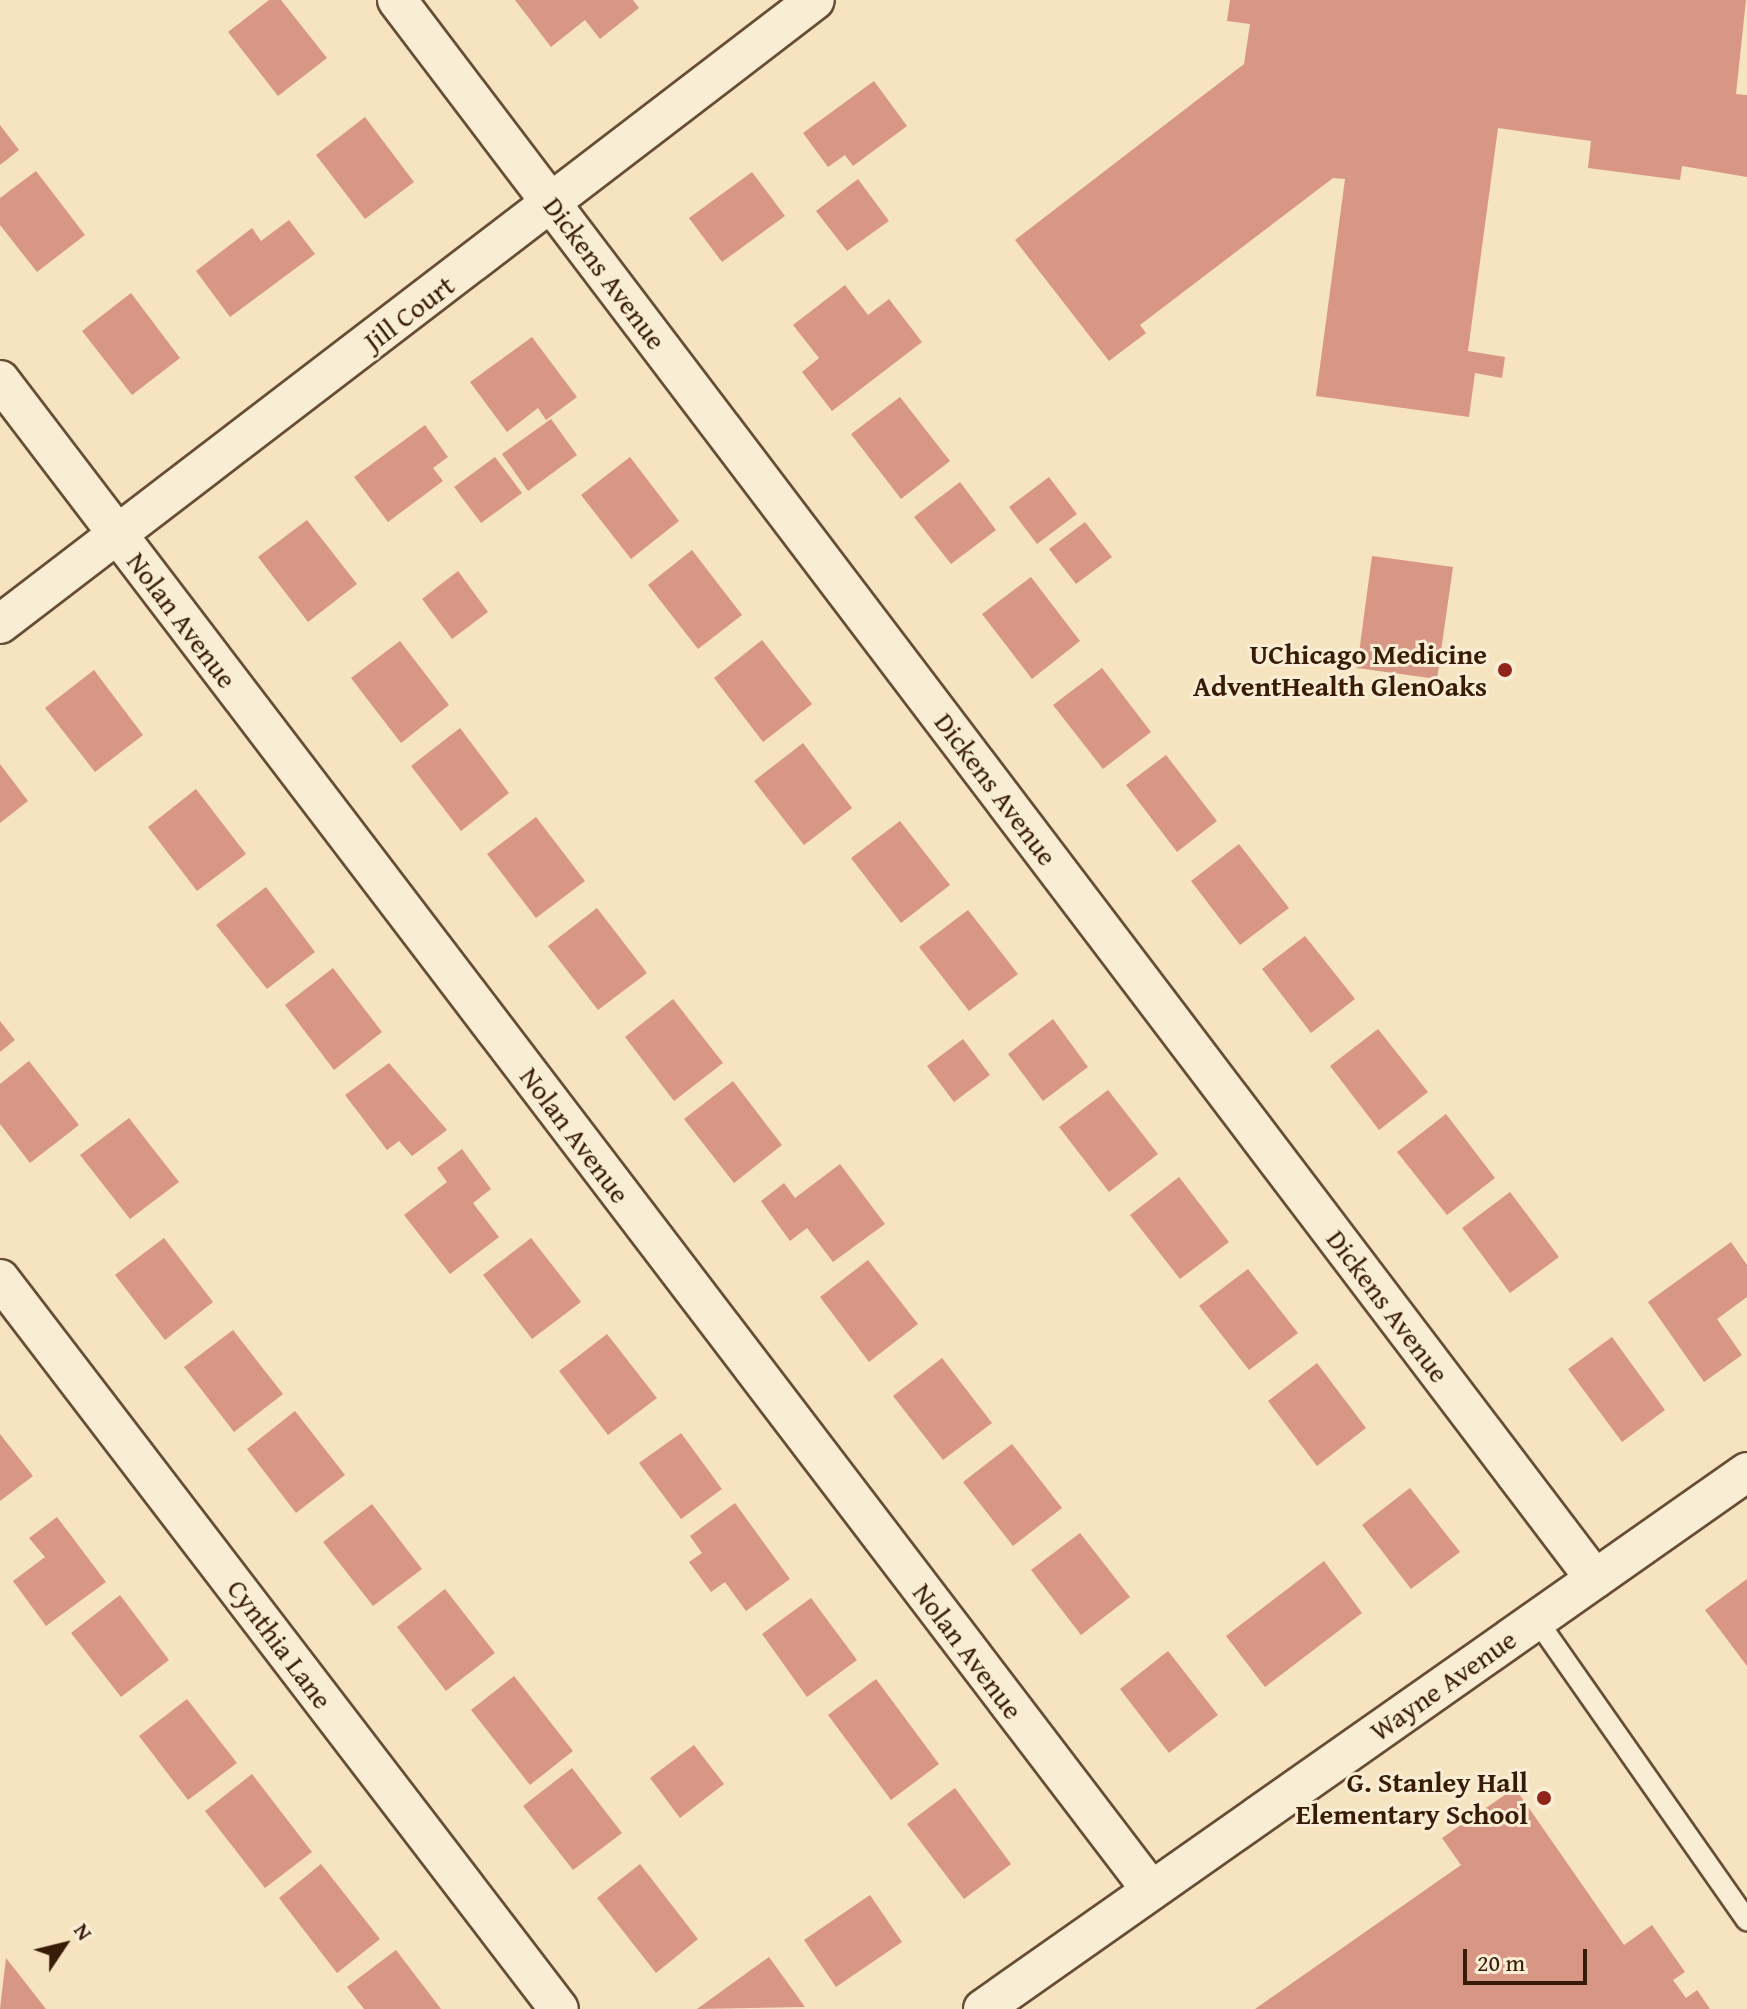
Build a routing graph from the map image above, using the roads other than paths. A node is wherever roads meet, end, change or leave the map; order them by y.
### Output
1 (397, 0) edge
2 (815, 0) edge
3 (553, 204) junction
4 (0, 380) edge
5 (117, 534) junction
6 (0, 624) edge
7 (0, 1279) edge
8 (1747, 1472) edge
9 (1595, 1579) junction
10 (1536, 1619) junction
11 (1151, 1890) junction
12 (1747, 1920) edge
13 (559, 2009) edge
14 (983, 2009) edge

1 - 3 street, Dickens Avenue
2 - 3 street, Jill Court
3 - 5 street, Jill Court
3 - 9 street, Dickens Avenue
4 - 5 street, Nolan Avenue
5 - 6 street, Jill Court
5 - 11 street, Nolan Avenue
7 - 13 street, Cynthia Lane
8 - 9 street, Wayne Avenue
9 - 10 street, Wayne Avenue
10 - 11 street, Wayne Avenue
10 - 12 lane
11 - 14 street, Wayne Avenue

